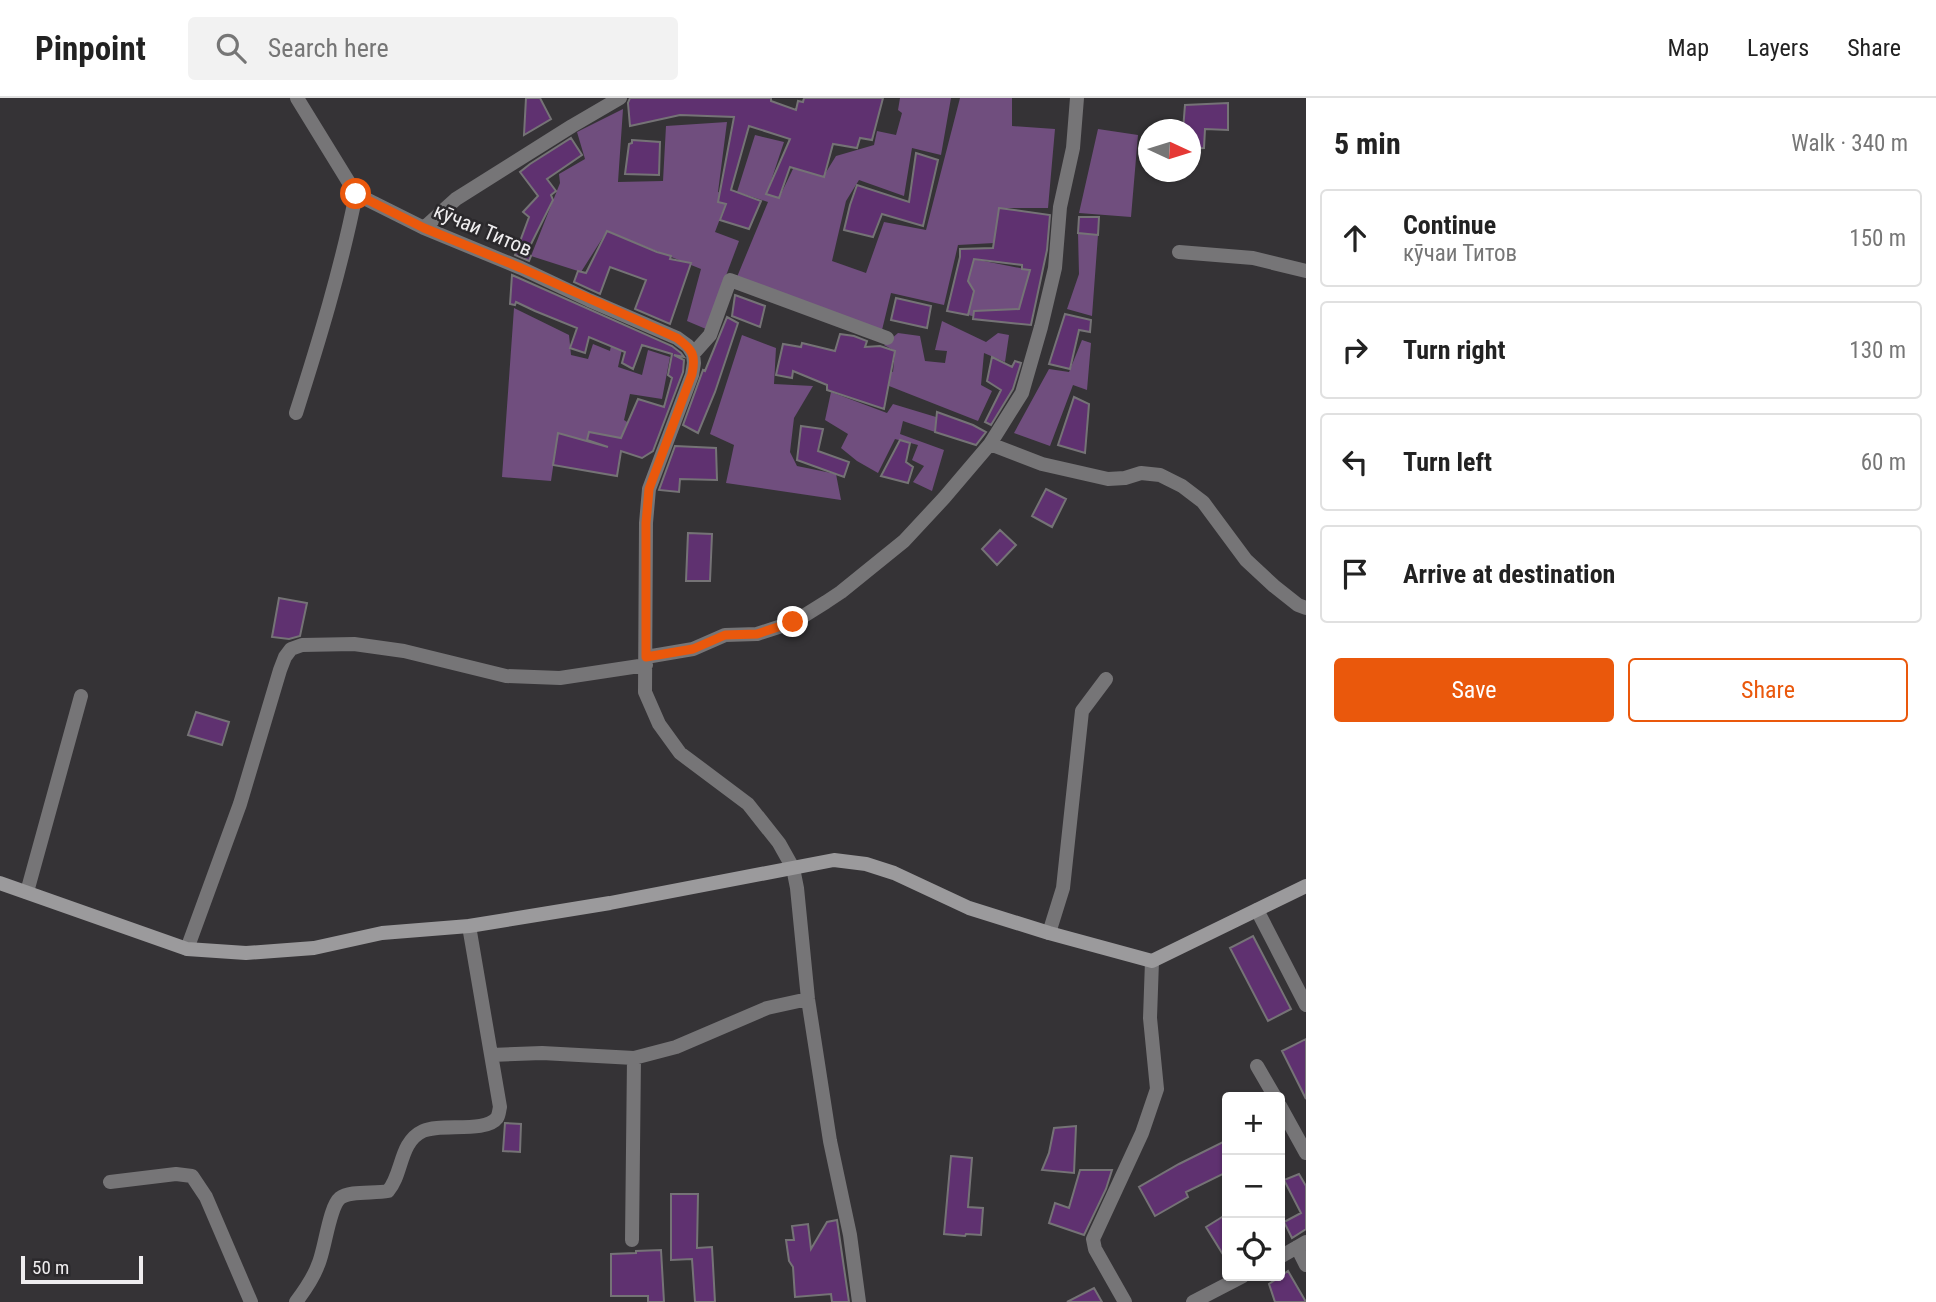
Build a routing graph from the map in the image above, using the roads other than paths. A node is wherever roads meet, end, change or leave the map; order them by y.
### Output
1 (297, 98) edge
2 (620, 98) edge
3 (1077, 98) edge
4 (356, 194) junction
5 (424, 228) junction
6 (1179, 252) dead end
7 (1306, 271) edge
8 (887, 338) dead end
9 (693, 354) junction
10 (296, 414) dead end
11 (990, 444) junction
12 (1306, 608) edge
13 (646, 661) junction
14 (1106, 679) dead end
15 (80, 696) dead end
16 (793, 867) junction
17 (0, 883) edge
18 (1306, 886) edge
19 (27, 892) junction
20 (1256, 910) junction
21 (469, 926) junction
22 (1049, 933) junction
23 (187, 949) junction
24 (1152, 961) junction
25 (808, 999) junction
26 (1306, 1005) edge
27 (491, 1055) junction
28 (634, 1058) junction
29 (1257, 1066) dead end
30 (1272, 1092) edge
31 (1285, 1115) edge
32 (1306, 1153) edge
33 (110, 1182) dead end
34 (632, 1240) dead end
35 (1302, 1245) edge
36 (1285, 1254) edge
37 (1306, 1265) edge
38 (1233, 1281) edge
39 (251, 1302) edge
40 (296, 1302) edge
41 (859, 1302) edge
42 (1125, 1302) edge
43 (1193, 1302) edge

1 - 4 street
2 - 5 street
3 - 11 street
4 - 5 street, кӯчаи Титов
4 - 10 street
5 - 9 street, кӯчаи Титов
6 - 7 street
8 - 9 street
9 - 13 street
11 - 12 street
11 - 13 street
13 - 16 street
13 - 23 street
14 - 22 street
15 - 19 street
16 - 21 street
16 - 22 street
16 - 25 street
17 - 19 street
18 - 20 street
19 - 23 street
20 - 24 street
20 - 26 street
21 - 23 street
21 - 27 street
22 - 24 street
24 - 42 street
25 - 28 street
25 - 41 street
27 - 28 street
27 - 40 street
28 - 34 street
29 - 30 street
31 - 32 street
33 - 39 street
35 - 36 street
35 - 37 street
38 - 43 street

